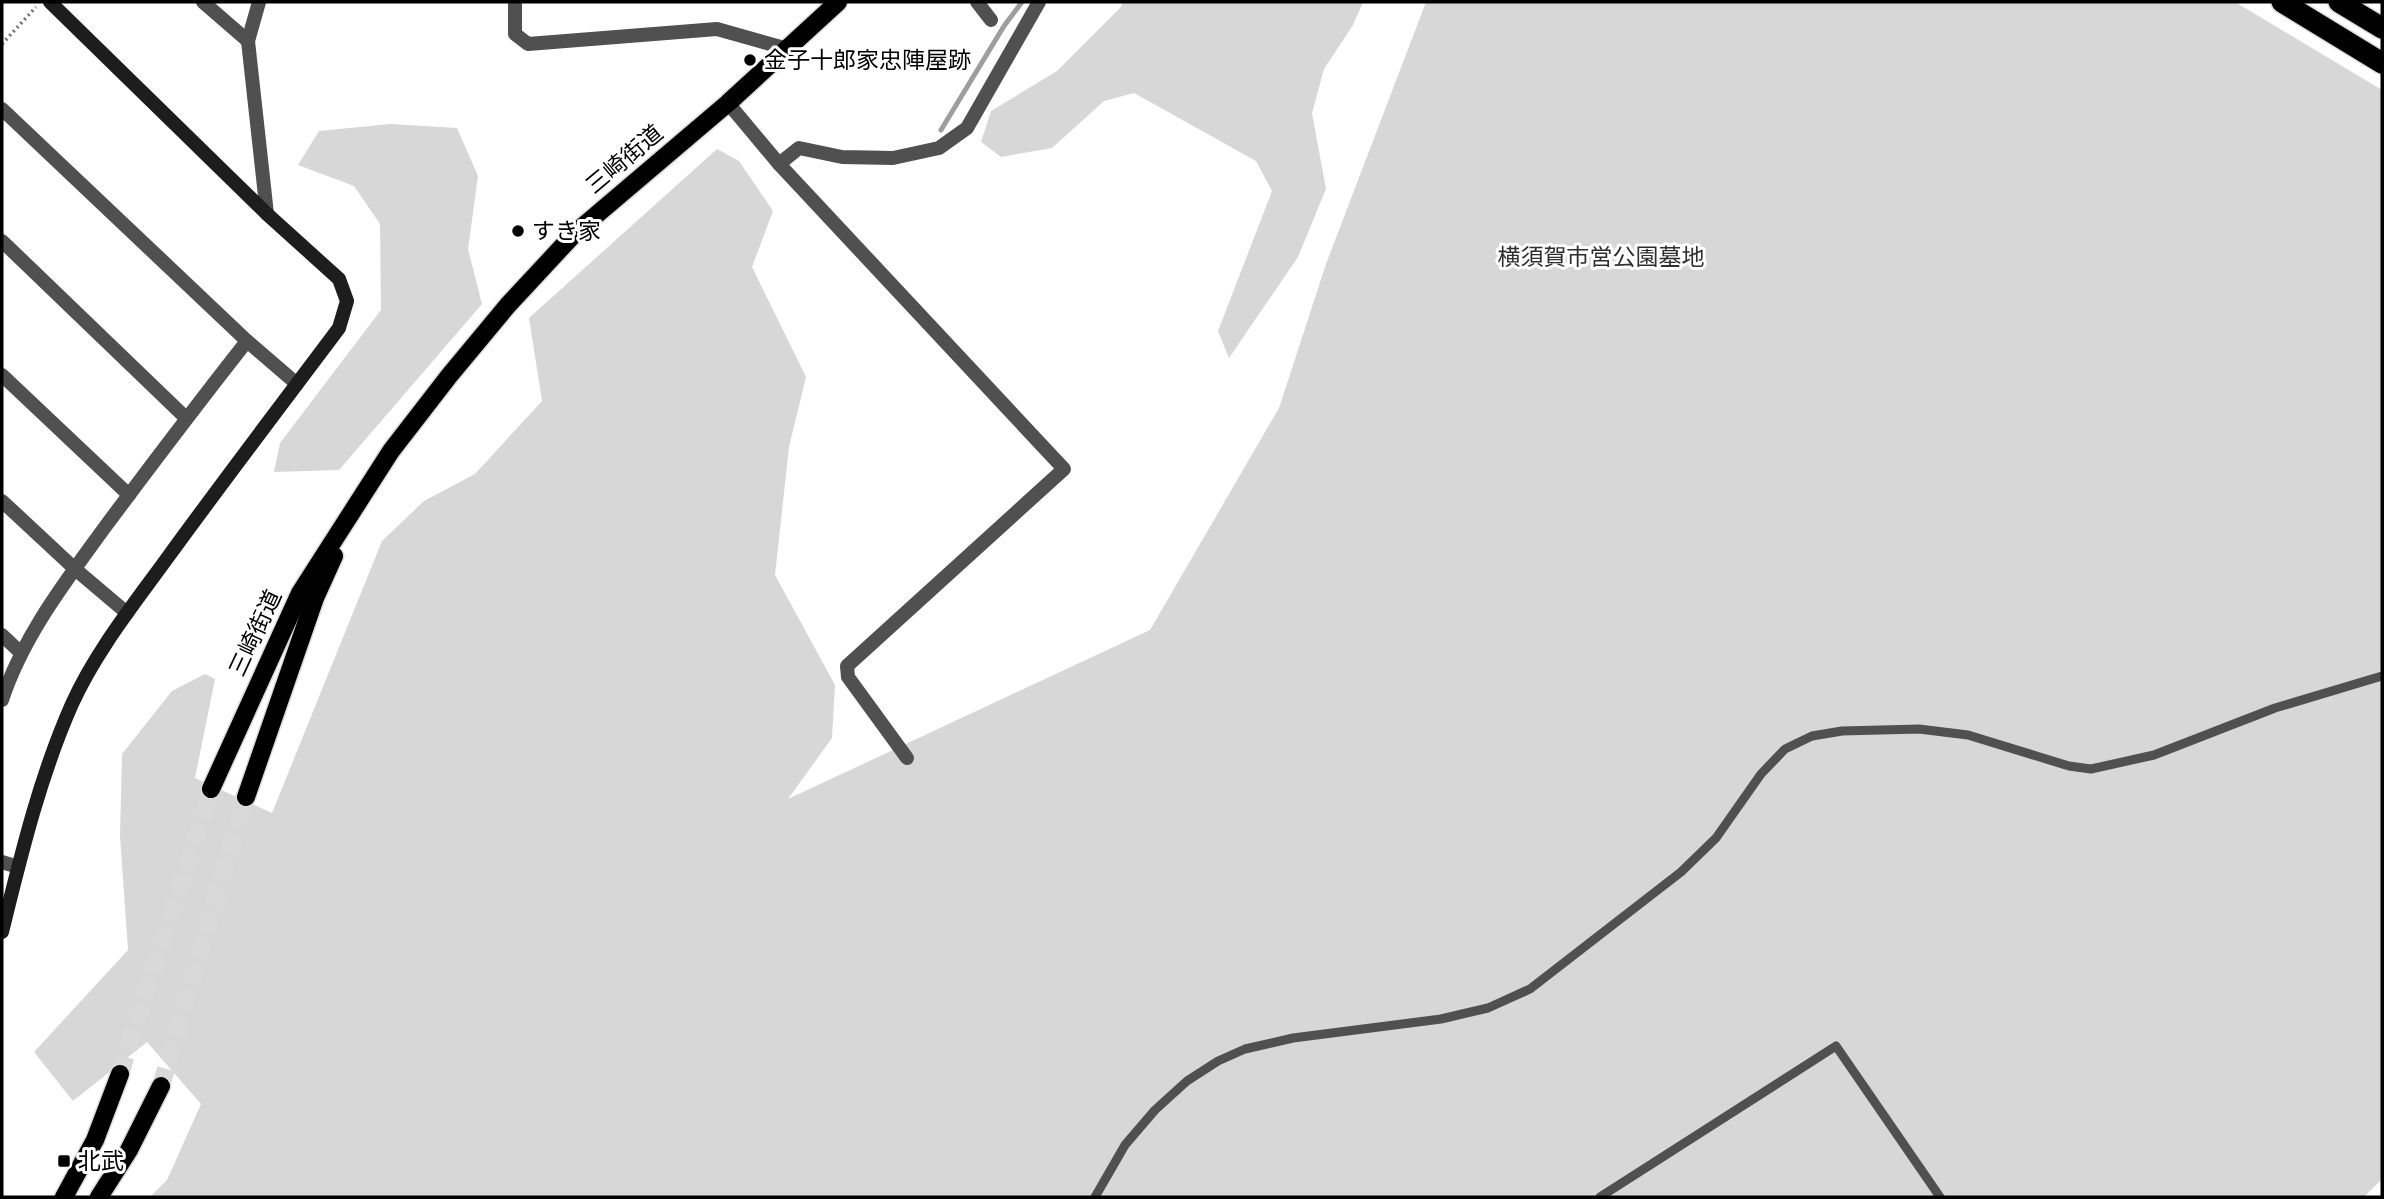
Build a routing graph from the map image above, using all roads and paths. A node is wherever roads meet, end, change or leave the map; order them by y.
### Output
1 (41, 2) edge
2 (50, 2) edge
3 (203, 2) edge
4 (259, 2) edge
5 (515, 2) edge
6 (838, 2) edge
7 (977, 2) edge
8 (1039, 2) edge
9 (2282, 2) edge
10 (2339, 2) edge
11 (991, 20) dead end
12 (2382, 28) edge
13 (248, 41) junction
14 (2, 44) edge
15 (788, 49) junction
16 (2382, 63) edge
17 (728, 103) junction
18 (2, 109) edge
19 (779, 164) junction
20 (267, 214) junction
21 (2, 241) edge
22 (247, 341) junction
23 (2, 375) edge
24 (297, 384) junction
25 (186, 418) junction
26 (130, 495) junction
27 (2, 501) edge
28 (357, 504) junction
29 (75, 569) junction
30 (127, 613) junction
31 (2, 635) edge
32 (20, 652) junction
33 (2382, 676) edge
34 (2, 700) edge
35 (907, 758) dead end
36 (211, 789) tunnel mouth
37 (246, 797) tunnel mouth
38 (2, 862) edge
39 (18, 866) junction
40 (2, 932) edge
41 (120, 1074) tunnel mouth
42 (161, 1086) tunnel mouth
43 (64, 1197) edge
44 (99, 1197) edge
45 (1095, 1197) edge
46 (1600, 1197) edge
47 (1940, 1197) edge

1 - 14 path
2 - 20 street
3 - 13 street
4 - 13 street
5 - 15 street
6 - 15 main road, 三崎街道
7 - 11 street
8 - 19 street
9 - 16 highway
10 - 12 highway
13 - 20 street
15 - 17 main road, 三崎街道
17 - 19 street
17 - 28 main road, 三崎街道
18 - 22 street
19 - 35 street
20 - 24 street
21 - 25 street
22 - 24 street
22 - 25 street
23 - 26 street
24 - 30 street
25 - 26 street
26 - 29 street
27 - 29 street
28 - 36 main road, 三崎街道
28 - 37 main road, 三崎街道
29 - 30 street
29 - 32 street
30 - 39 street
31 - 32 street
32 - 34 street
33 - 45 lane
38 - 39 street
39 - 40 street
41 - 43 main road
42 - 44 main road
46 - 47 lane

